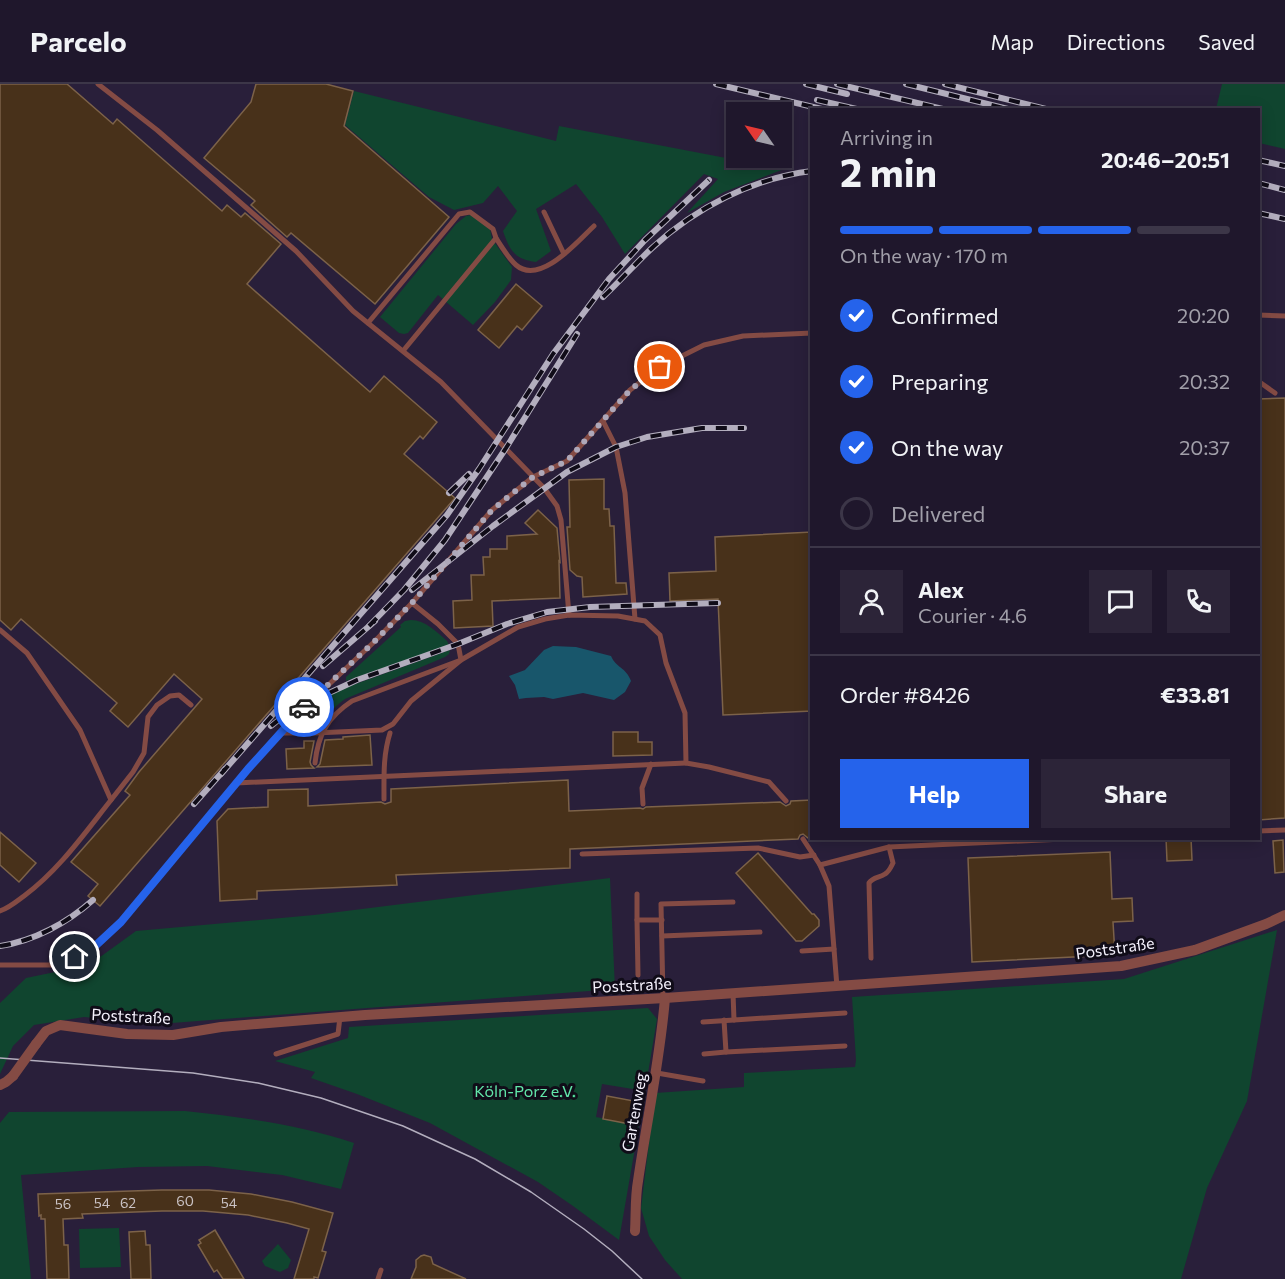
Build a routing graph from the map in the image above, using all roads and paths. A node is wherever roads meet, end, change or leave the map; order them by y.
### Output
1 (98, 84) edge
2 (544, 212) dead end
3 (594, 226) dead end
4 (495, 238) junction
5 (564, 254) junction
6 (1260, 315) edge
7 (1285, 316) edge
8 (368, 322) junction
9 (810, 333) edge
10 (403, 351) junction
11 (1260, 382) edge
12 (1275, 393) dead end
13 (603, 421) junction
14 (533, 477) junction
15 (412, 603) junction
16 (569, 615) junction
17 (635, 619) junction
18 (0, 630) edge
19 (461, 660) junction
20 (191, 705) dead end
21 (393, 724) junction
22 (280, 734) junction
23 (315, 763) dead end
24 (686, 763) junction
25 (651, 764) junction
26 (236, 783) junction
27 (384, 798) dead end
28 (111, 800) junction
29 (786, 801) dead end
30 (643, 804) dead end
31 (1285, 830) edge
32 (1260, 831) edge
33 (803, 839) dead end
34 (1041, 840) edge
35 (889, 847) junction
36 (582, 855) dead end
37 (813, 855) junction
38 (819, 865) junction
39 (637, 894) dead end
40 (733, 902) dead end
41 (0, 911) edge
42 (1285, 915) edge
43 (637, 920) junction
44 (662, 920) junction
45 (760, 932) dead end
46 (662, 936) junction
47 (834, 949) junction
48 (802, 951) dead end
49 (871, 958) dead end
50 (0, 965) edge
51 (638, 975) dead end
52 (837, 987) junction
53 (733, 993) junction
54 (664, 998) junction
55 (845, 1013) dead end
56 (340, 1017) junction
57 (724, 1020) junction
58 (734, 1020) junction
59 (703, 1022) dead end
60 (845, 1046) dead end
61 (726, 1052) junction
62 (276, 1054) dead end
63 (704, 1054) dead end
64 (657, 1073) junction
65 (703, 1081) dead end
66 (0, 1085) edge
67 (635, 1231) dead end
68 (381, 1270) dead end
69 (378, 1279) edge

1 - 8 lane
2 - 5 lane
3 - 5 lane
4 - 5 lane
4 - 8 lane
4 - 10 lane
6 - 7 lane
8 - 10 lane
9 - 13 lane
10 - 14 lane
11 - 12 lane
13 - 14 lane
13 - 17 lane
14 - 15 lane
14 - 16 lane
15 - 19 lane
15 - 22 lane
16 - 17 lane
16 - 19 lane
17 - 24 lane
18 - 28 lane
19 - 21 lane
19 - 23 lane
20 - 28 lane
21 - 22 lane
21 - 27 lane, bridge
22 - 26 lane
24 - 25 lane
24 - 29 lane
25 - 26 lane
25 - 30 lane
26 - 50 lane
28 - 41 lane
31 - 32 lane
33 - 37 lane
34 - 35 lane
35 - 38 lane
35 - 49 lane
36 - 37 lane
37 - 38 lane
38 - 47 lane
39 - 43 lane
40 - 44 lane
42 - 52 street, Poststraße
43 - 44 lane
43 - 51 lane
44 - 46 lane
45 - 46 lane
46 - 54 lane
47 - 48 lane
47 - 52 lane
52 - 53 street, Poststraße
53 - 54 street, Poststraße
53 - 58 lane
54 - 56 street, Poststraße
54 - 64 street, Gartenweg
55 - 58 lane
56 - 62 lane
56 - 66 street, Poststraße, bridge
57 - 58 lane
57 - 59 lane
57 - 61 lane
60 - 61 lane
61 - 63 lane
64 - 65 lane
64 - 67 street, Gartenweg
68 - 69 lane

